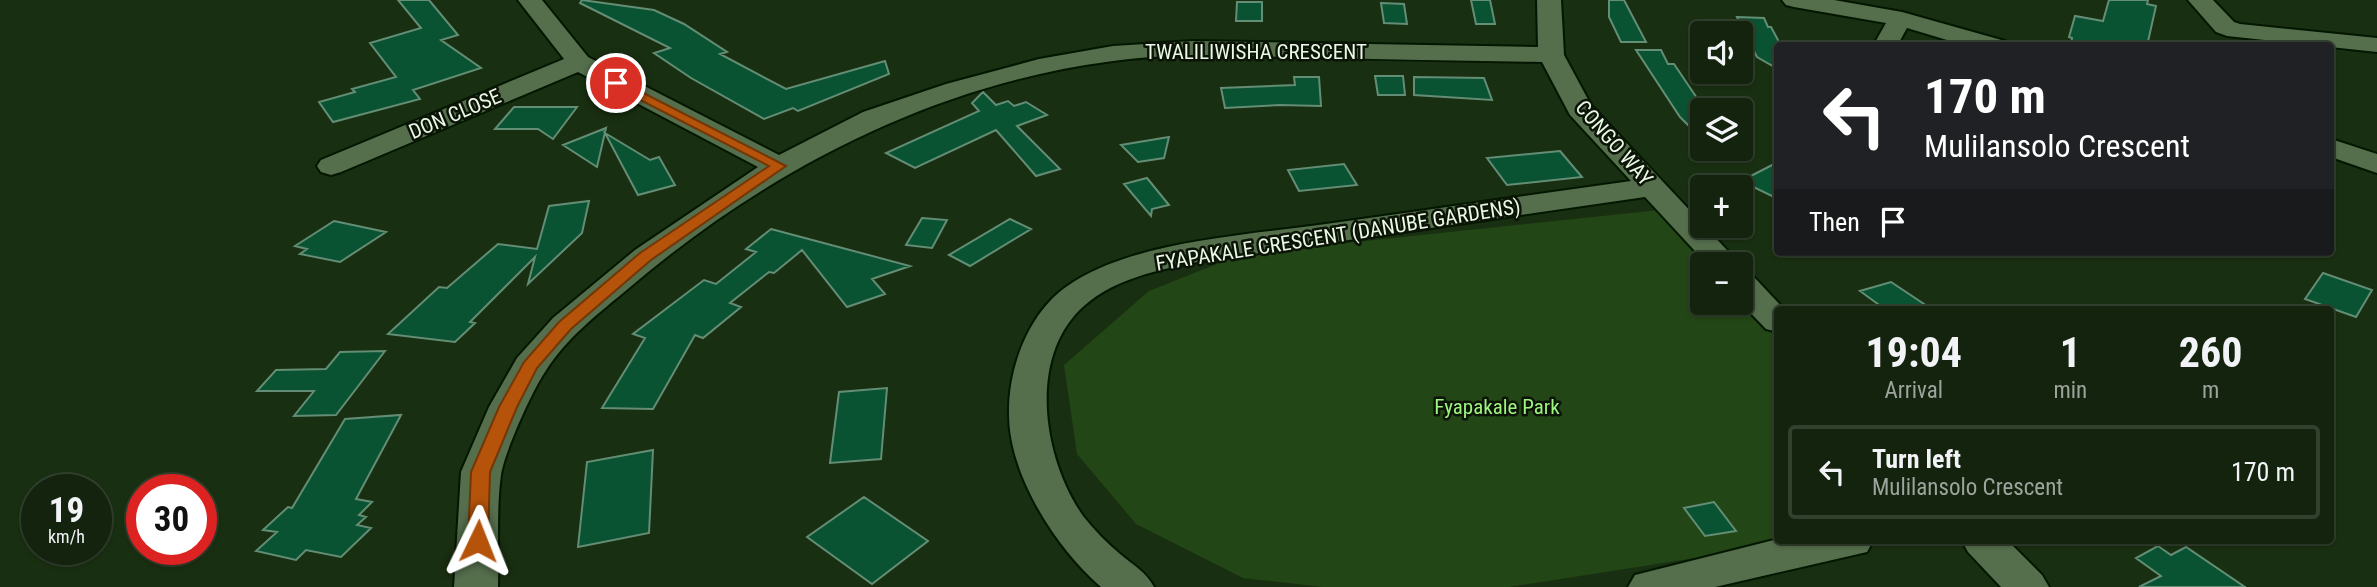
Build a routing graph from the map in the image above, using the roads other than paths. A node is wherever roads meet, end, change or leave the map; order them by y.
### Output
1 (530, 0) edge
2 (1549, 0) edge
3 (1794, 0) edge
4 (2200, 0) edge
5 (1902, 19) junction
6 (1886, 42) edge
7 (1982, 42) edge
8 (2377, 45) edge
9 (1551, 55) junction
10 (579, 62) junction
11 (2334, 148) edge
12 (2377, 164) edge
13 (331, 166) dead end
14 (779, 166) junction
15 (1652, 187) junction
16 (1713, 252) edge
17 (1753, 296) edge
18 (1774, 318) edge
19 (1836, 544) edge
20 (1986, 544) edge
21 (476, 587) edge
22 (1132, 587) edge
23 (1650, 587) edge
24 (2027, 587) edge

1 - 10 street
2 - 9 street, CONGO WAY
3 - 5 street
4 - 8 street
5 - 6 street
5 - 7 street
9 - 14 street, TWALILIWISHA CRESCENT
9 - 15 street, CONGO WAY
10 - 13 street, DON CLOSE
10 - 14 street
11 - 12 street
14 - 21 street, TWALILIWISHA CRESCENT
15 - 16 street, CONGO WAY
15 - 22 street, FYAPAKALE CRESCENT (DANUBE GARDENS)
17 - 18 street
19 - 23 street
20 - 24 street

